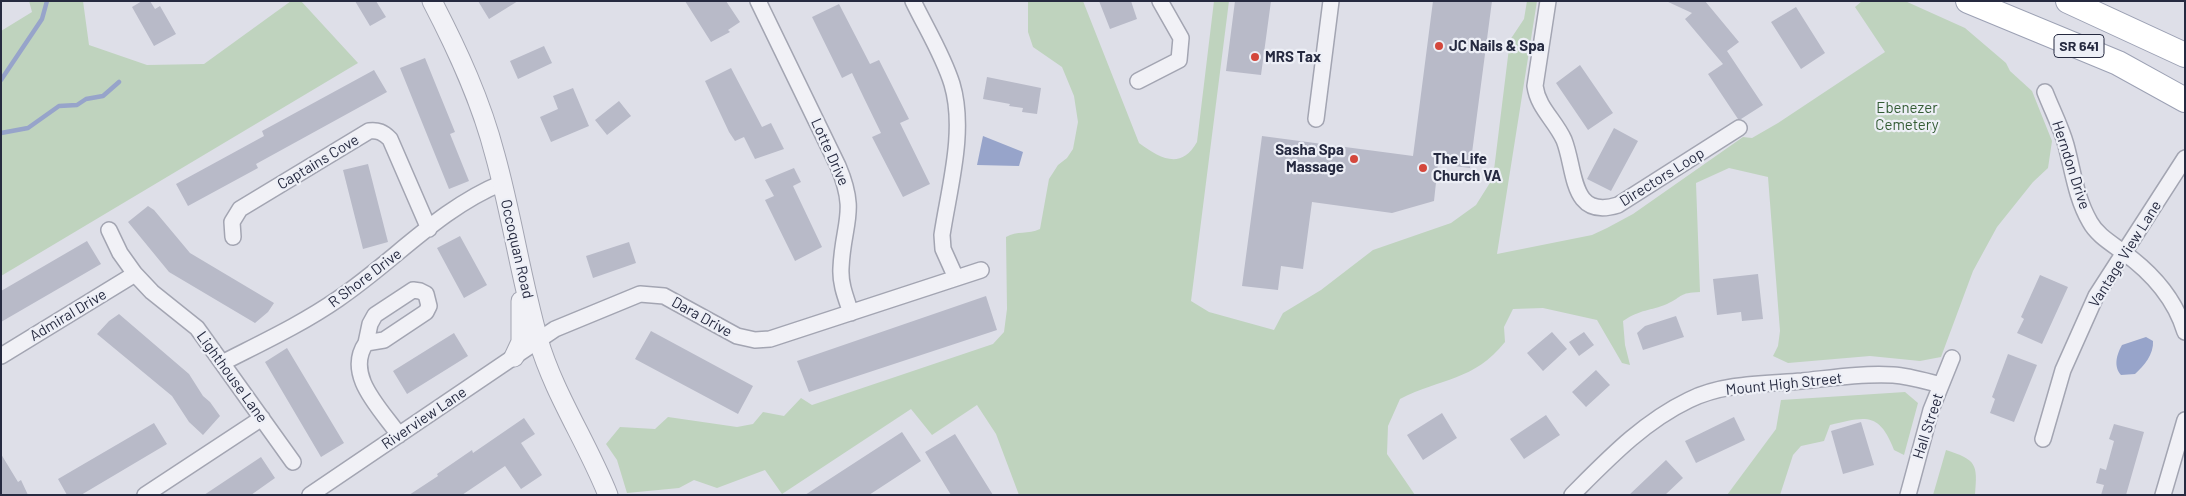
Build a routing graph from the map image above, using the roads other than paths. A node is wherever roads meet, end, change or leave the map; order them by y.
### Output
1 (432, 1) edge
2 (758, 1) edge
3 (913, 1) edge
4 (1160, 1) edge
5 (1331, 1) edge
6 (1548, 1) edge
7 (1968, 1) edge
8 (2068, 1) edge
9 (2185, 55) edge
10 (1138, 81) dead end
11 (2045, 92) dead end
12 (2185, 100) edge
13 (1316, 119) dead end
14 (1739, 128) dead end
15 (2185, 158) edge
16 (502, 183) junction
17 (429, 229) junction
18 (109, 230) dead end
19 (233, 237) dead end
20 (2125, 253) junction
21 (520, 260) junction
22 (980, 270) dead end
23 (135, 274) junction
24 (956, 278) junction
25 (851, 313) junction
26 (2185, 332) edge
27 (538, 340) junction
28 (366, 343) dead end
29 (1, 356) edge
30 (514, 357) junction
31 (1952, 358) dead end
32 (222, 363) junction
33 (1941, 385) junction
34 (262, 418) junction
35 (2185, 420) edge
36 (399, 435) junction
37 (2043, 438) dead end
38 (2180, 454) edge
39 (293, 462) dead end
40 (145, 495) edge
41 (310, 495) edge
42 (608, 495) edge
43 (1572, 495) edge
44 (1908, 495) edge
45 (2163, 495) edge

1 - 16 street, Occoquan Road
2 - 25 street, Lotte Drive
3 - 24 street
4 - 10 street
5 - 13 street
6 - 14 street, Directors Loop
7 - 12 main road, SR 641
8 - 9 main road, SR 641
11 - 20 street, Herndon Drive
15 - 20 street, Vantage View Lane
16 - 17 street, R Shore Drive
16 - 21 street, Occoquan Road
17 - 19 street, Captains Cove
17 - 32 street, R Shore Drive
18 - 23 street, Lighthouse Lane
20 - 26 street, Herndon Drive
20 - 37 street, Vantage View Lane
21 - 27 street, Occoquan Road
21 - 30 street
22 - 24 street, Dara Drive
23 - 29 street, Admiral Drive
23 - 32 street, Lighthouse Lane
24 - 25 street, Dara Drive
25 - 27 street, Dara Drive
27 - 30 street, Riverview Lane
27 - 42 street, Occoquan Road
28 - 36 street
30 - 36 street, Riverview Lane
31 - 33 street, Hall Street
32 - 34 street, Lighthouse Lane
33 - 43 street, Mount High Street
33 - 44 street, Hall Street
34 - 39 street, Lighthouse Lane
34 - 40 street
35 - 38 street
36 - 41 street, Riverview Lane
38 - 45 street

